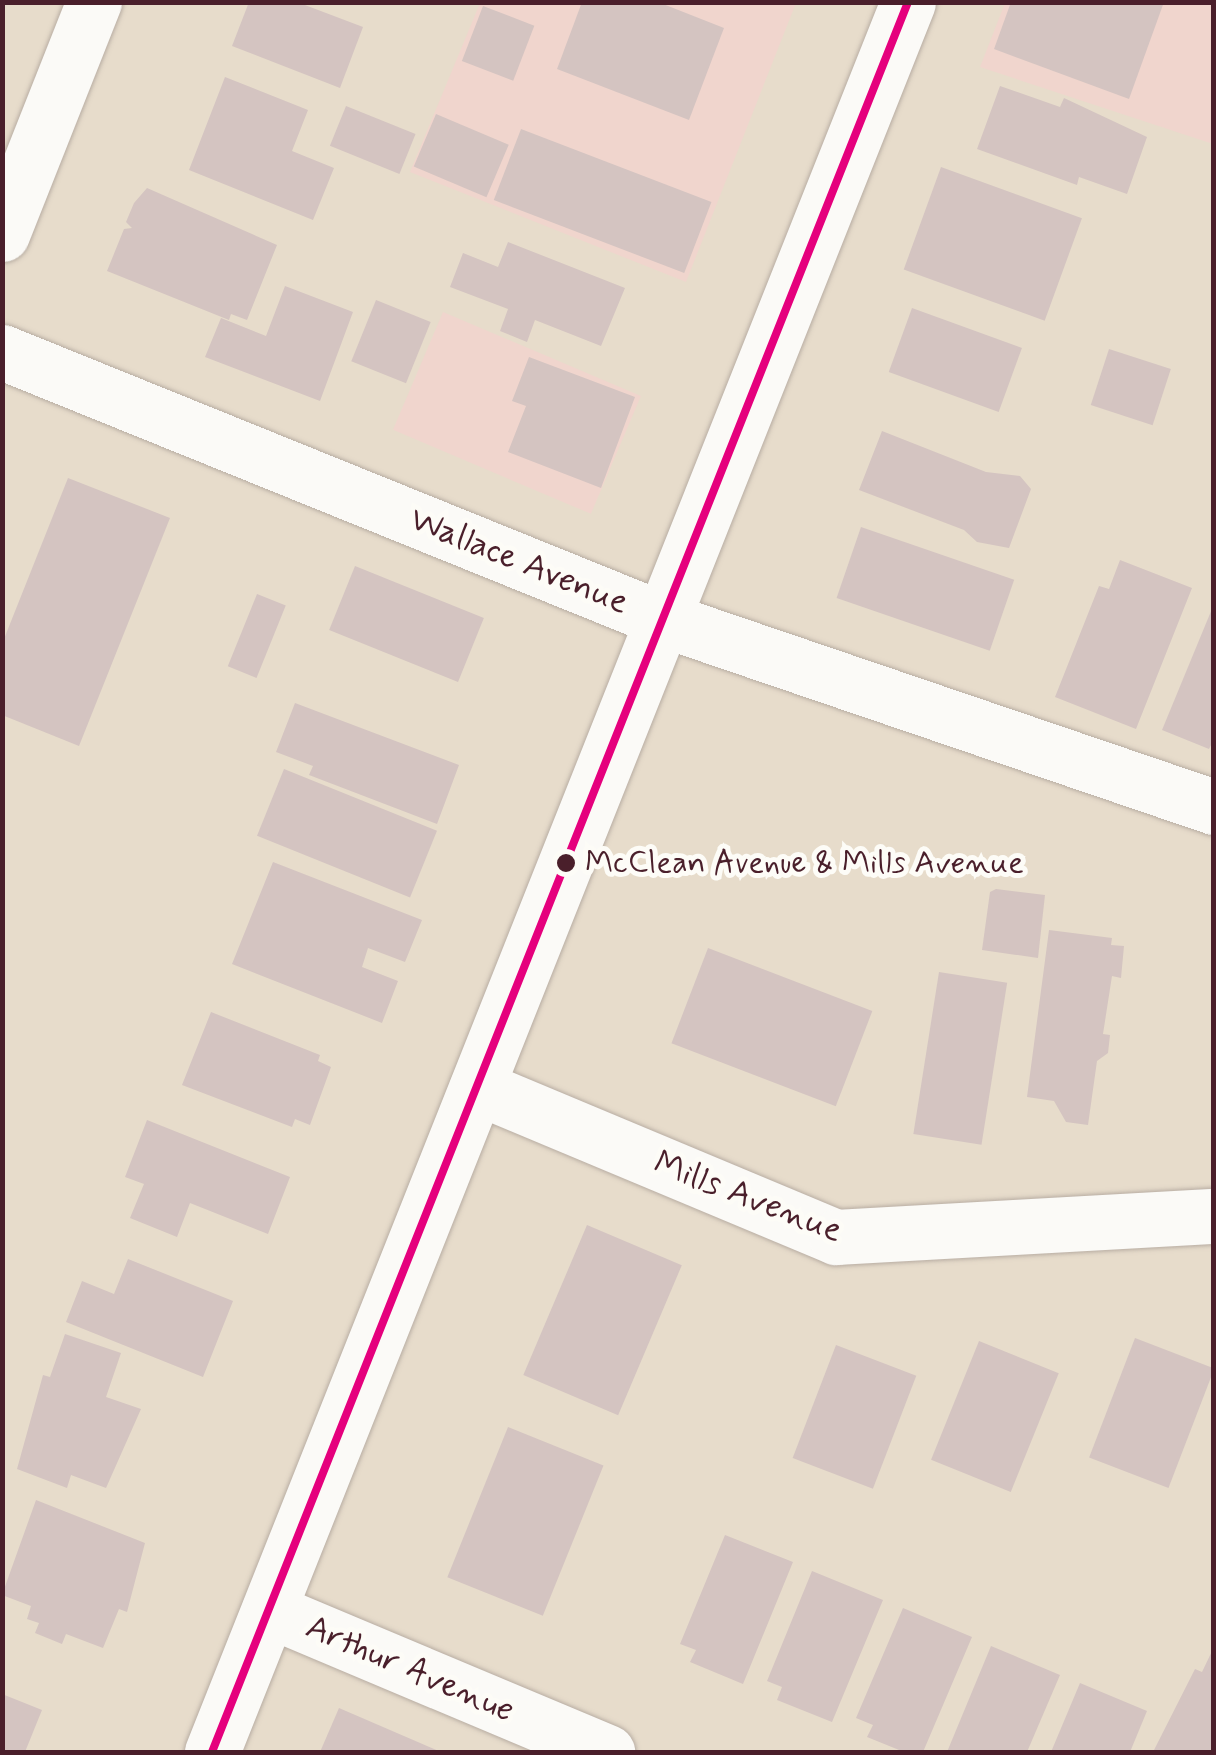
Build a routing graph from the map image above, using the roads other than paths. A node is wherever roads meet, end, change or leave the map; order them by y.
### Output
1 (94, 2) edge
2 (908, 2) edge
3 (2, 234) edge
4 (2, 352) edge
5 (662, 619) junction
6 (1214, 807) edge
7 (476, 1087) junction
8 (1214, 1216) edge
9 (269, 1610) junction
10 (212, 1752) edge
11 (607, 1752) edge

1 - 3 street
2 - 5 street
4 - 5 street, Wallace Avenue
5 - 6 street, Wallace Avenue
5 - 7 street
7 - 8 street, Mills Avenue
7 - 9 street
9 - 10 street
9 - 11 street, Arthur Avenue

